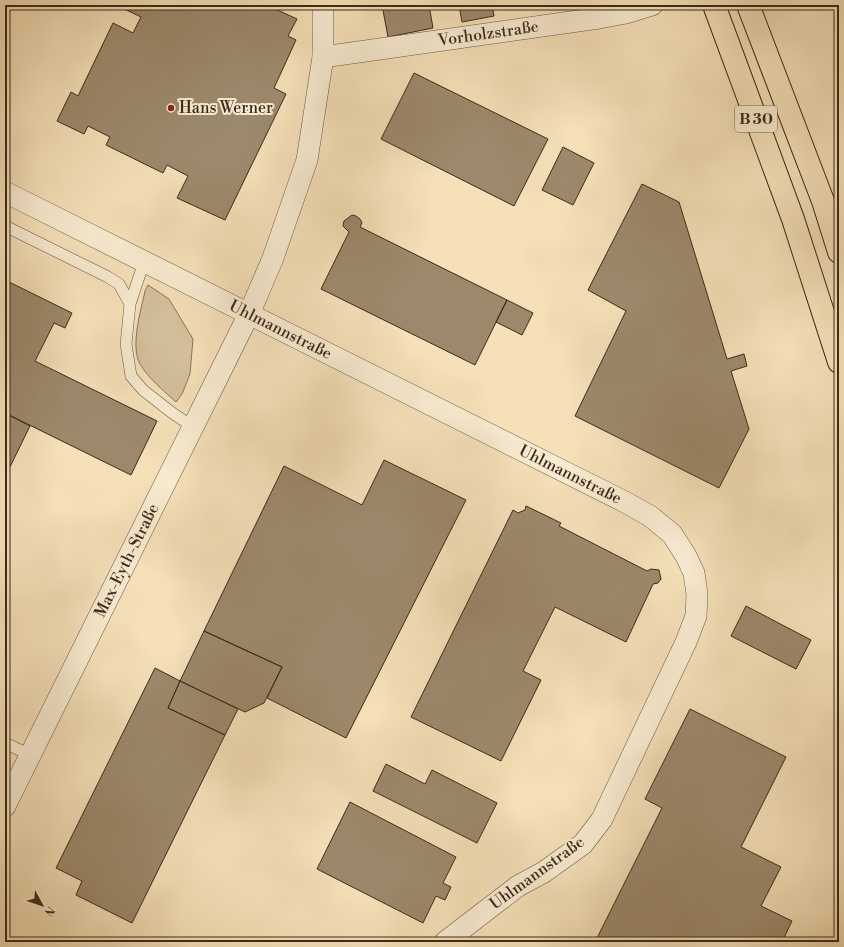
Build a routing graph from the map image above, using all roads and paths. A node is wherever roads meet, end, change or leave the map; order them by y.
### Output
1 (323, 5) edge
2 (652, 5) edge
3 (748, 5) edge
4 (717, 12) edge
5 (323, 57) junction
6 (839, 68) edge
7 (839, 98) edge
8 (5, 192) edge
9 (5, 226) edge
10 (839, 252) edge
11 (144, 262) junction
12 (130, 304) junction
13 (249, 314) junction
14 (839, 362) edge
15 (193, 427) junction
16 (5, 743) edge
17 (30, 755) junction
18 (5, 806) edge
19 (445, 942) edge

1 - 5 street
2 - 5 street, Vorholzstraße
3 - 10 highway, B 30
4 - 14 highway, B 30
5 - 13 street
6 - 7 path
8 - 11 street, Uhlmannstraße
9 - 12 lane
11 - 12 lane
11 - 13 street, Uhlmannstraße
12 - 15 lane
13 - 15 street, Max-Eyth-Straße
13 - 19 street, Uhlmannstraße
15 - 17 street, Max-Eyth-Straße
16 - 17 lane
17 - 18 street, Max-Eyth-Straße

